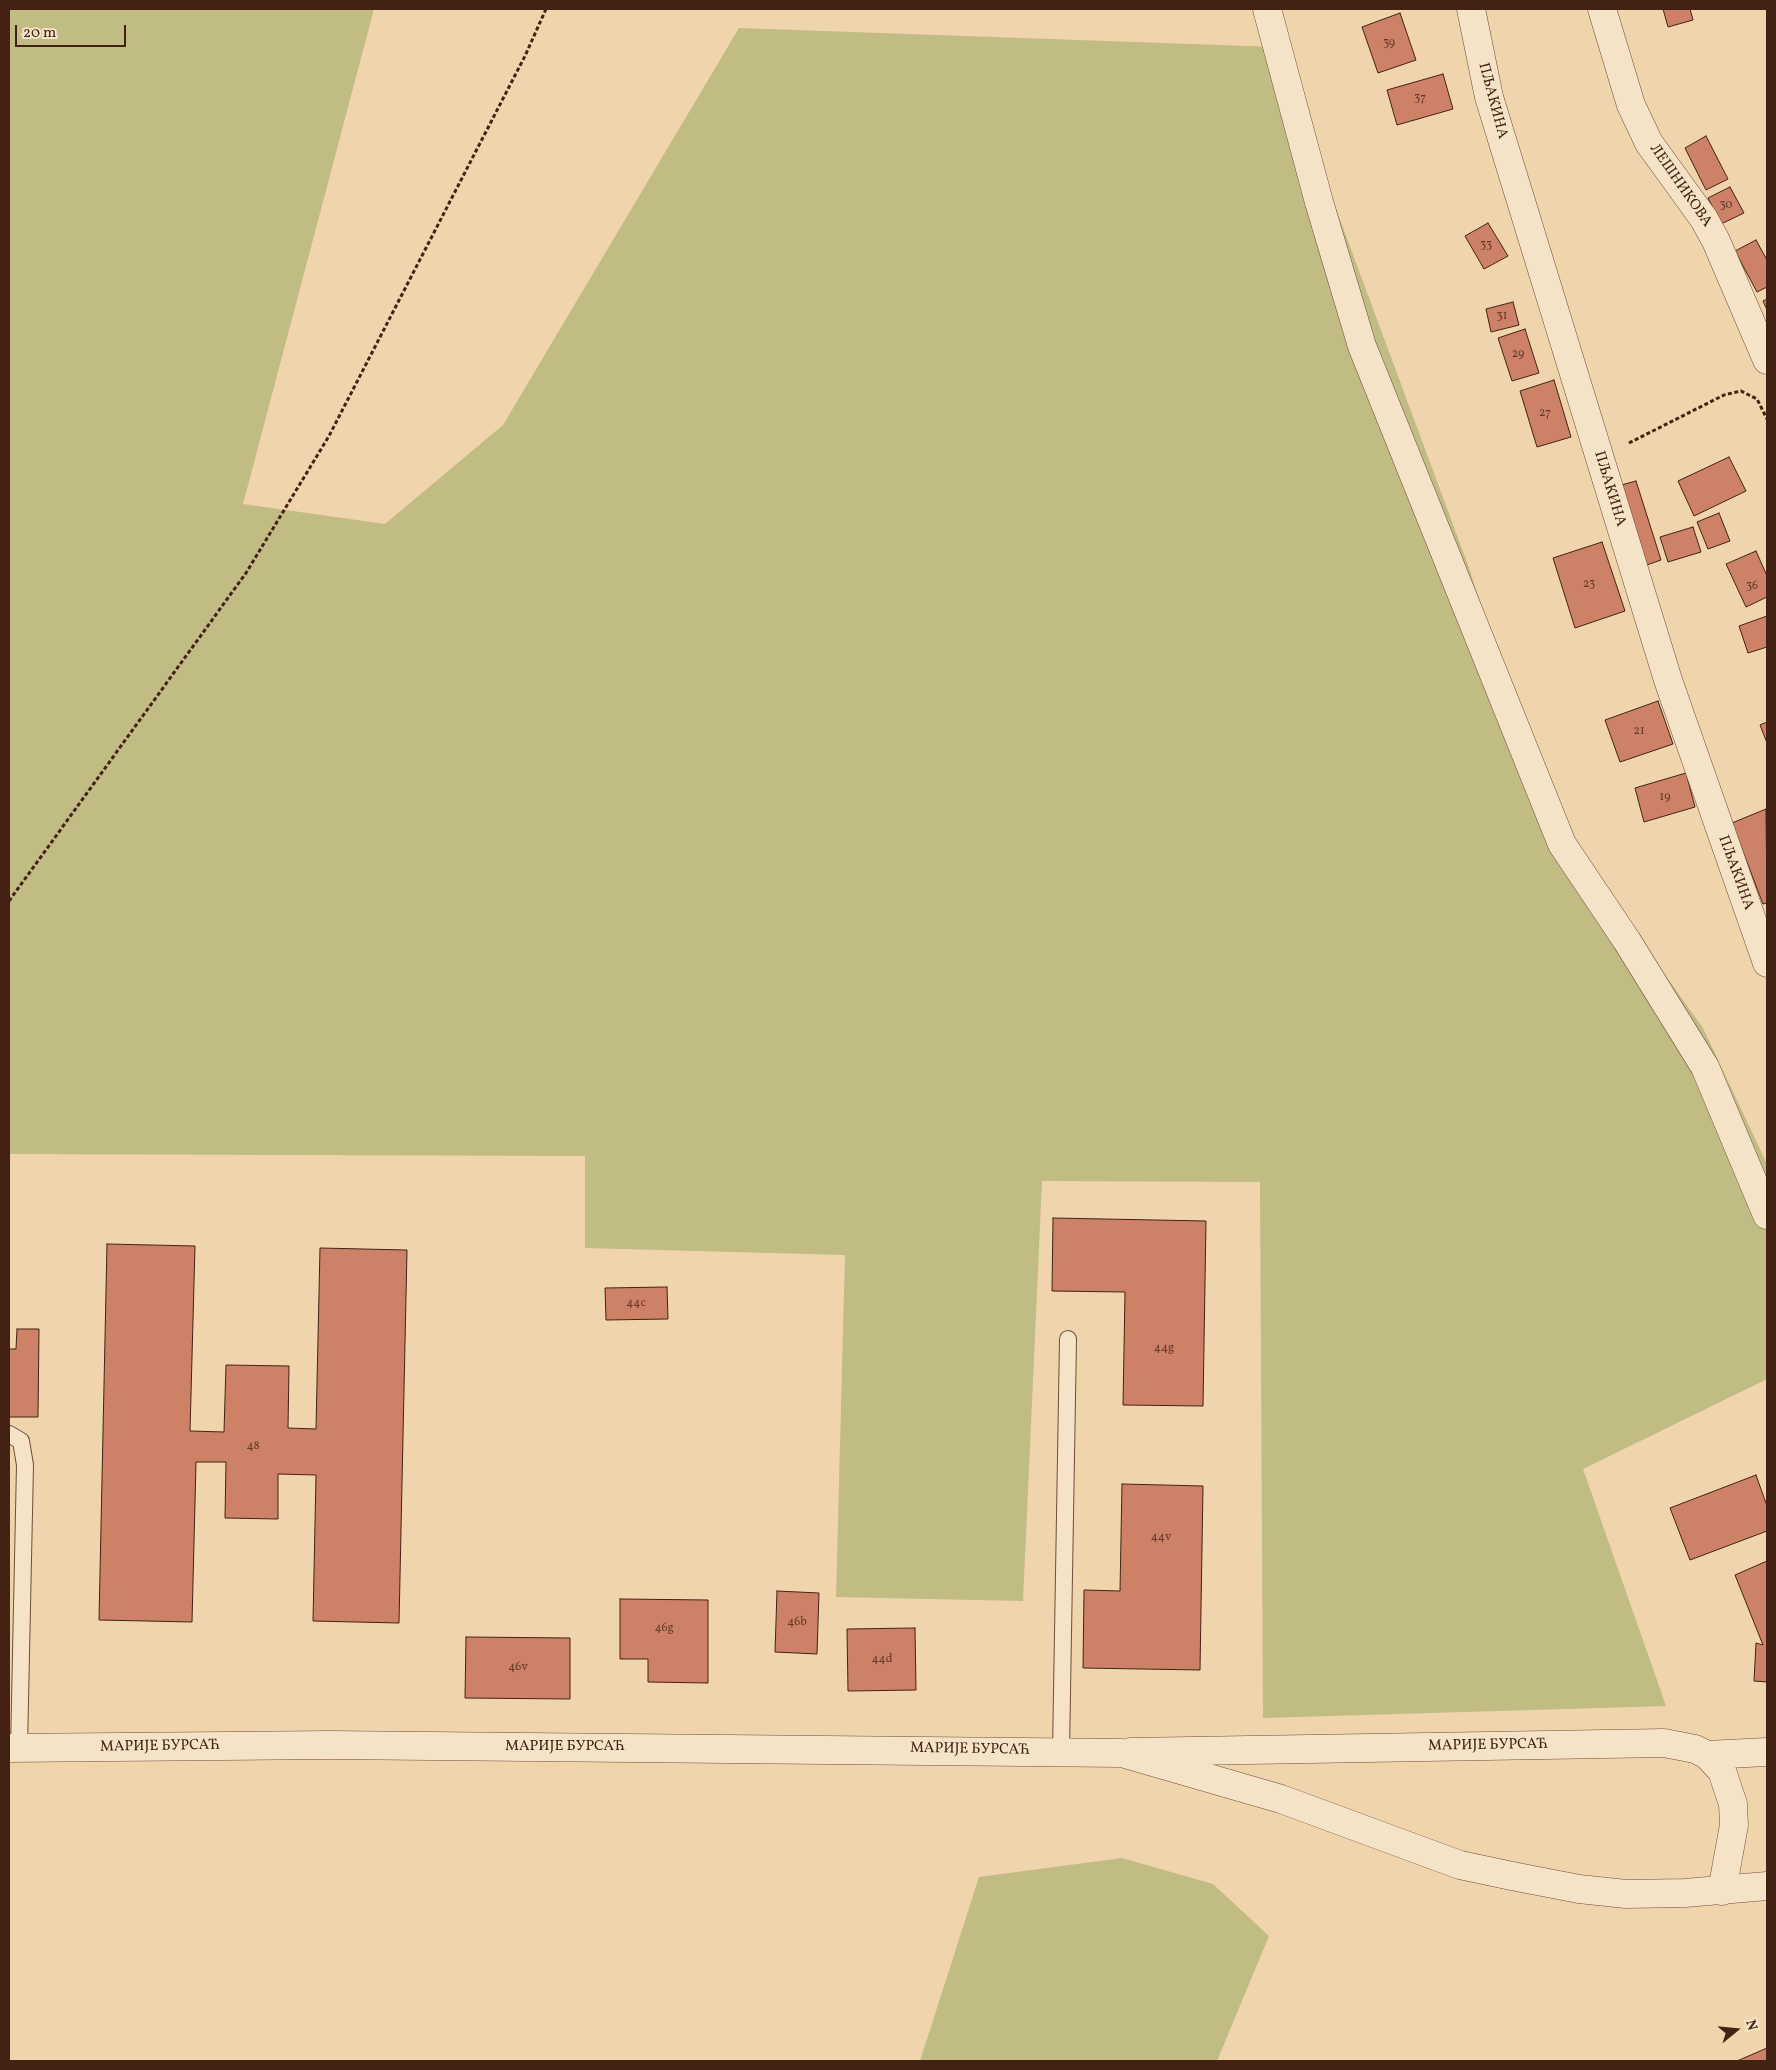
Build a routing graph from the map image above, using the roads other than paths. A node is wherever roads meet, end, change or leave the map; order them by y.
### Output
1 (1267, 9) edge
2 (1471, 9) edge
3 (1602, 9) edge
4 (1767, 360) edge
5 (1767, 963) edge
6 (1767, 1215) edge
7 (1068, 1339) dead end
8 (9, 1434) edge
9 (14, 1748) edge
10 (1061, 1751) junction
11 (1767, 1752) edge
12 (1122, 1753) junction
13 (1707, 1754) junction
14 (1767, 1886) edge
15 (1722, 1891) junction

1 - 6 street
2 - 5 street, ПЉАКИНА
3 - 4 street, ЛЕШНИКОВА
7 - 10 lane
8 - 9 lane
9 - 10 street, МАРИЈЕ БУРСАЋ
10 - 12 street, МАРИЈЕ БУРСАЋ
11 - 13 street
12 - 13 street, МАРИЈЕ БУРСАЋ
12 - 15 street, МАРИЈЕ БУРСАЋ
13 - 15 street
14 - 15 street, МАРИЈЕ БУРСАЋ

